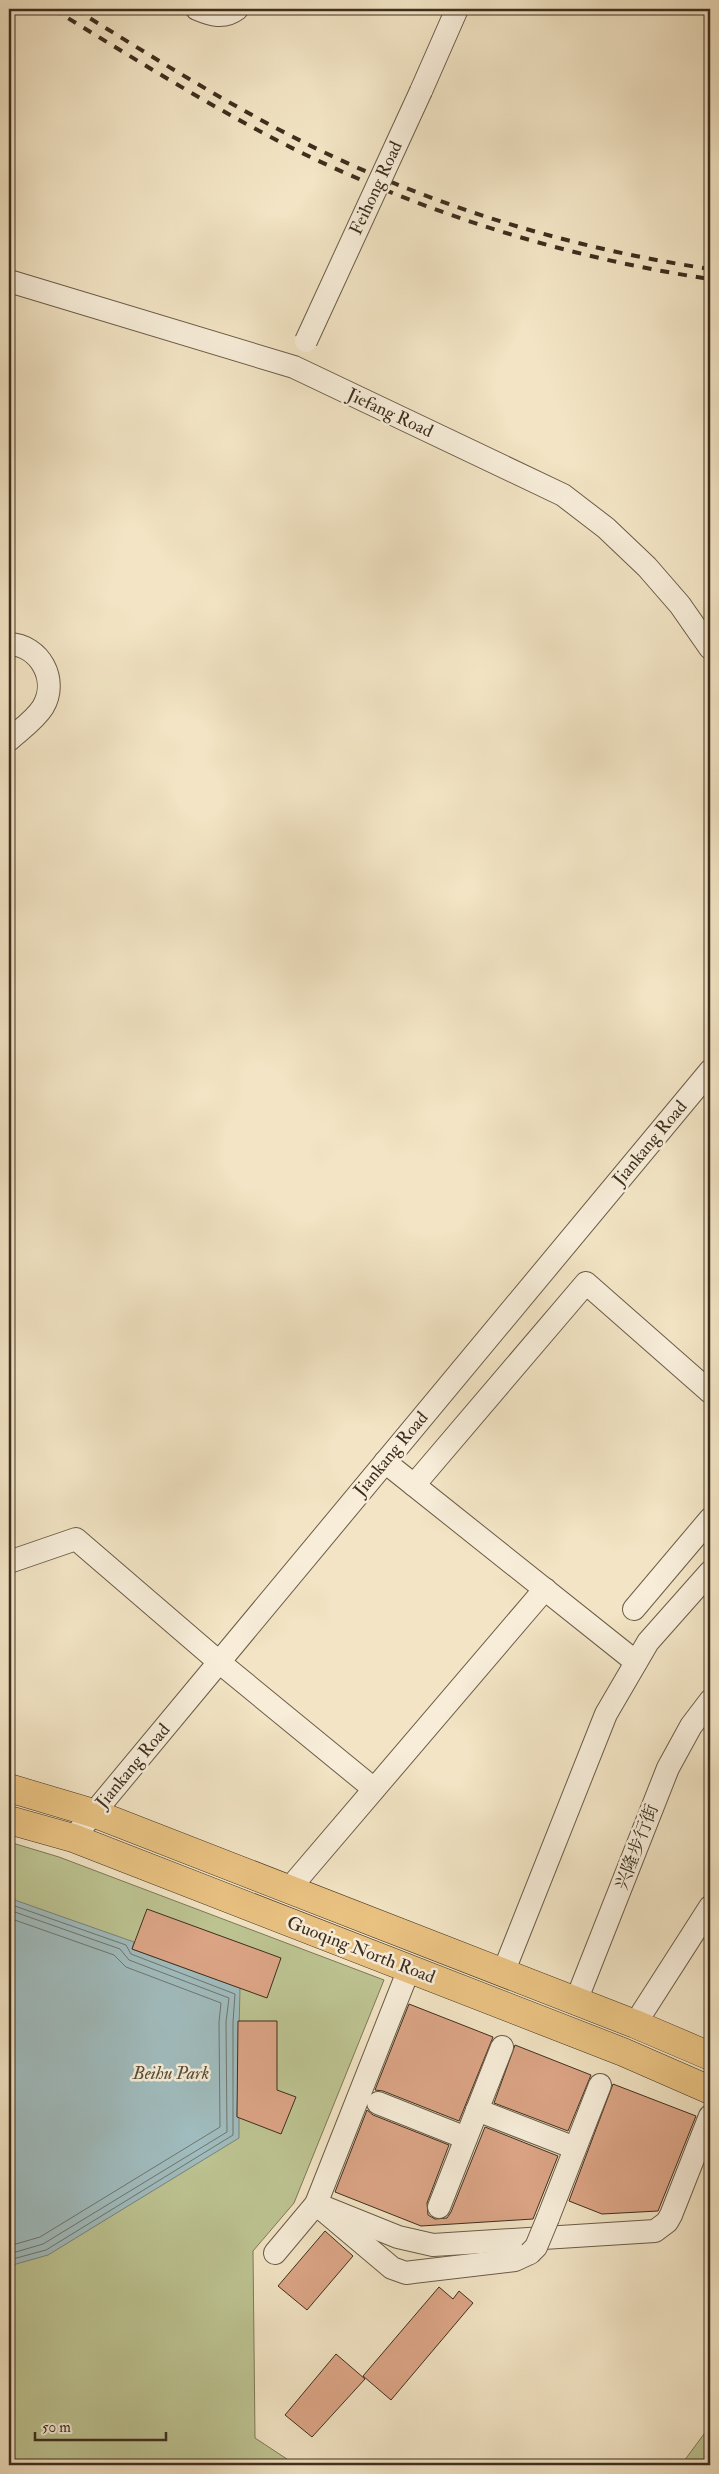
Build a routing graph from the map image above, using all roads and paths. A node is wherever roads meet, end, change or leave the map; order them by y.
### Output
1 (196, 9) edge
2 (237, 9) edge
3 (458, 9) edge
4 (9, 281) edge
5 (294, 367) junction
6 (9, 644) edge
7 (710, 648) edge
8 (9, 740) edge
9 (710, 1071) edge
10 (710, 1392) edge
11 (385, 1462) junction
12 (414, 1484) junction
13 (710, 1519) edge
14 (9, 1562) edge
15 (710, 1572) edge
16 (544, 1589) junction
17 (634, 1609) dead end
18 (219, 1662) junction
19 (636, 1662) junction
20 (710, 1701) edge
21 (9, 1788) edge
22 (374, 1789) junction
23 (93, 1813) junction
24 (9, 1820) edge
25 (73, 1838) junction
26 (289, 1889) junction
27 (710, 1907) edge
28 (409, 1969) junction
29 (503, 1973) junction
30 (576, 2001) junction
31 (635, 2024) junction
32 (502, 2047) dead end
33 (710, 2056) edge
34 (600, 2085) dead end
35 (710, 2090) edge
36 (378, 2103) dead end
37 (477, 2110) junction
38 (710, 2116) edge
39 (466, 2138) junction
40 (575, 2148) junction
41 (316, 2204) junction
42 (439, 2207) dead end
43 (275, 2253) dead end

1 - 2 street
3 - 5 street, Feihong Road, bridge
4 - 5 street, Jiefang Road
5 - 7 street, Jiefang Road
6 - 8 street
9 - 11 street, Jiankang Road
10 - 12 street
11 - 12 street
11 - 18 street, Jiankang Road
12 - 16 street
13 - 17 street
14 - 18 street
15 - 19 street
16 - 19 street
16 - 22 street
18 - 22 street
18 - 23 street, Jiankang Road
19 - 29 street
20 - 30 street, 兴隆步行街
21 - 23 main road, Guoqing North Road
22 - 26 street
23 - 25 street, Jiankang Road
23 - 26 main road, Guoqing North Road
24 - 25 main road, Guoqing North Road
25 - 28 main road, Guoqing North Road
26 - 29 main road, Guoqing North Road
27 - 31 street
28 - 35 main road, Guoqing North Road
28 - 41 street
29 - 30 main road, Guoqing North Road
30 - 31 main road, Guoqing North Road
31 - 33 main road, Guoqing North Road
32 - 37 street
34 - 40 street
36 - 39 street
37 - 39 street
37 - 40 street
38 - 41 street
39 - 42 street
40 - 41 street, bridge
41 - 43 street

